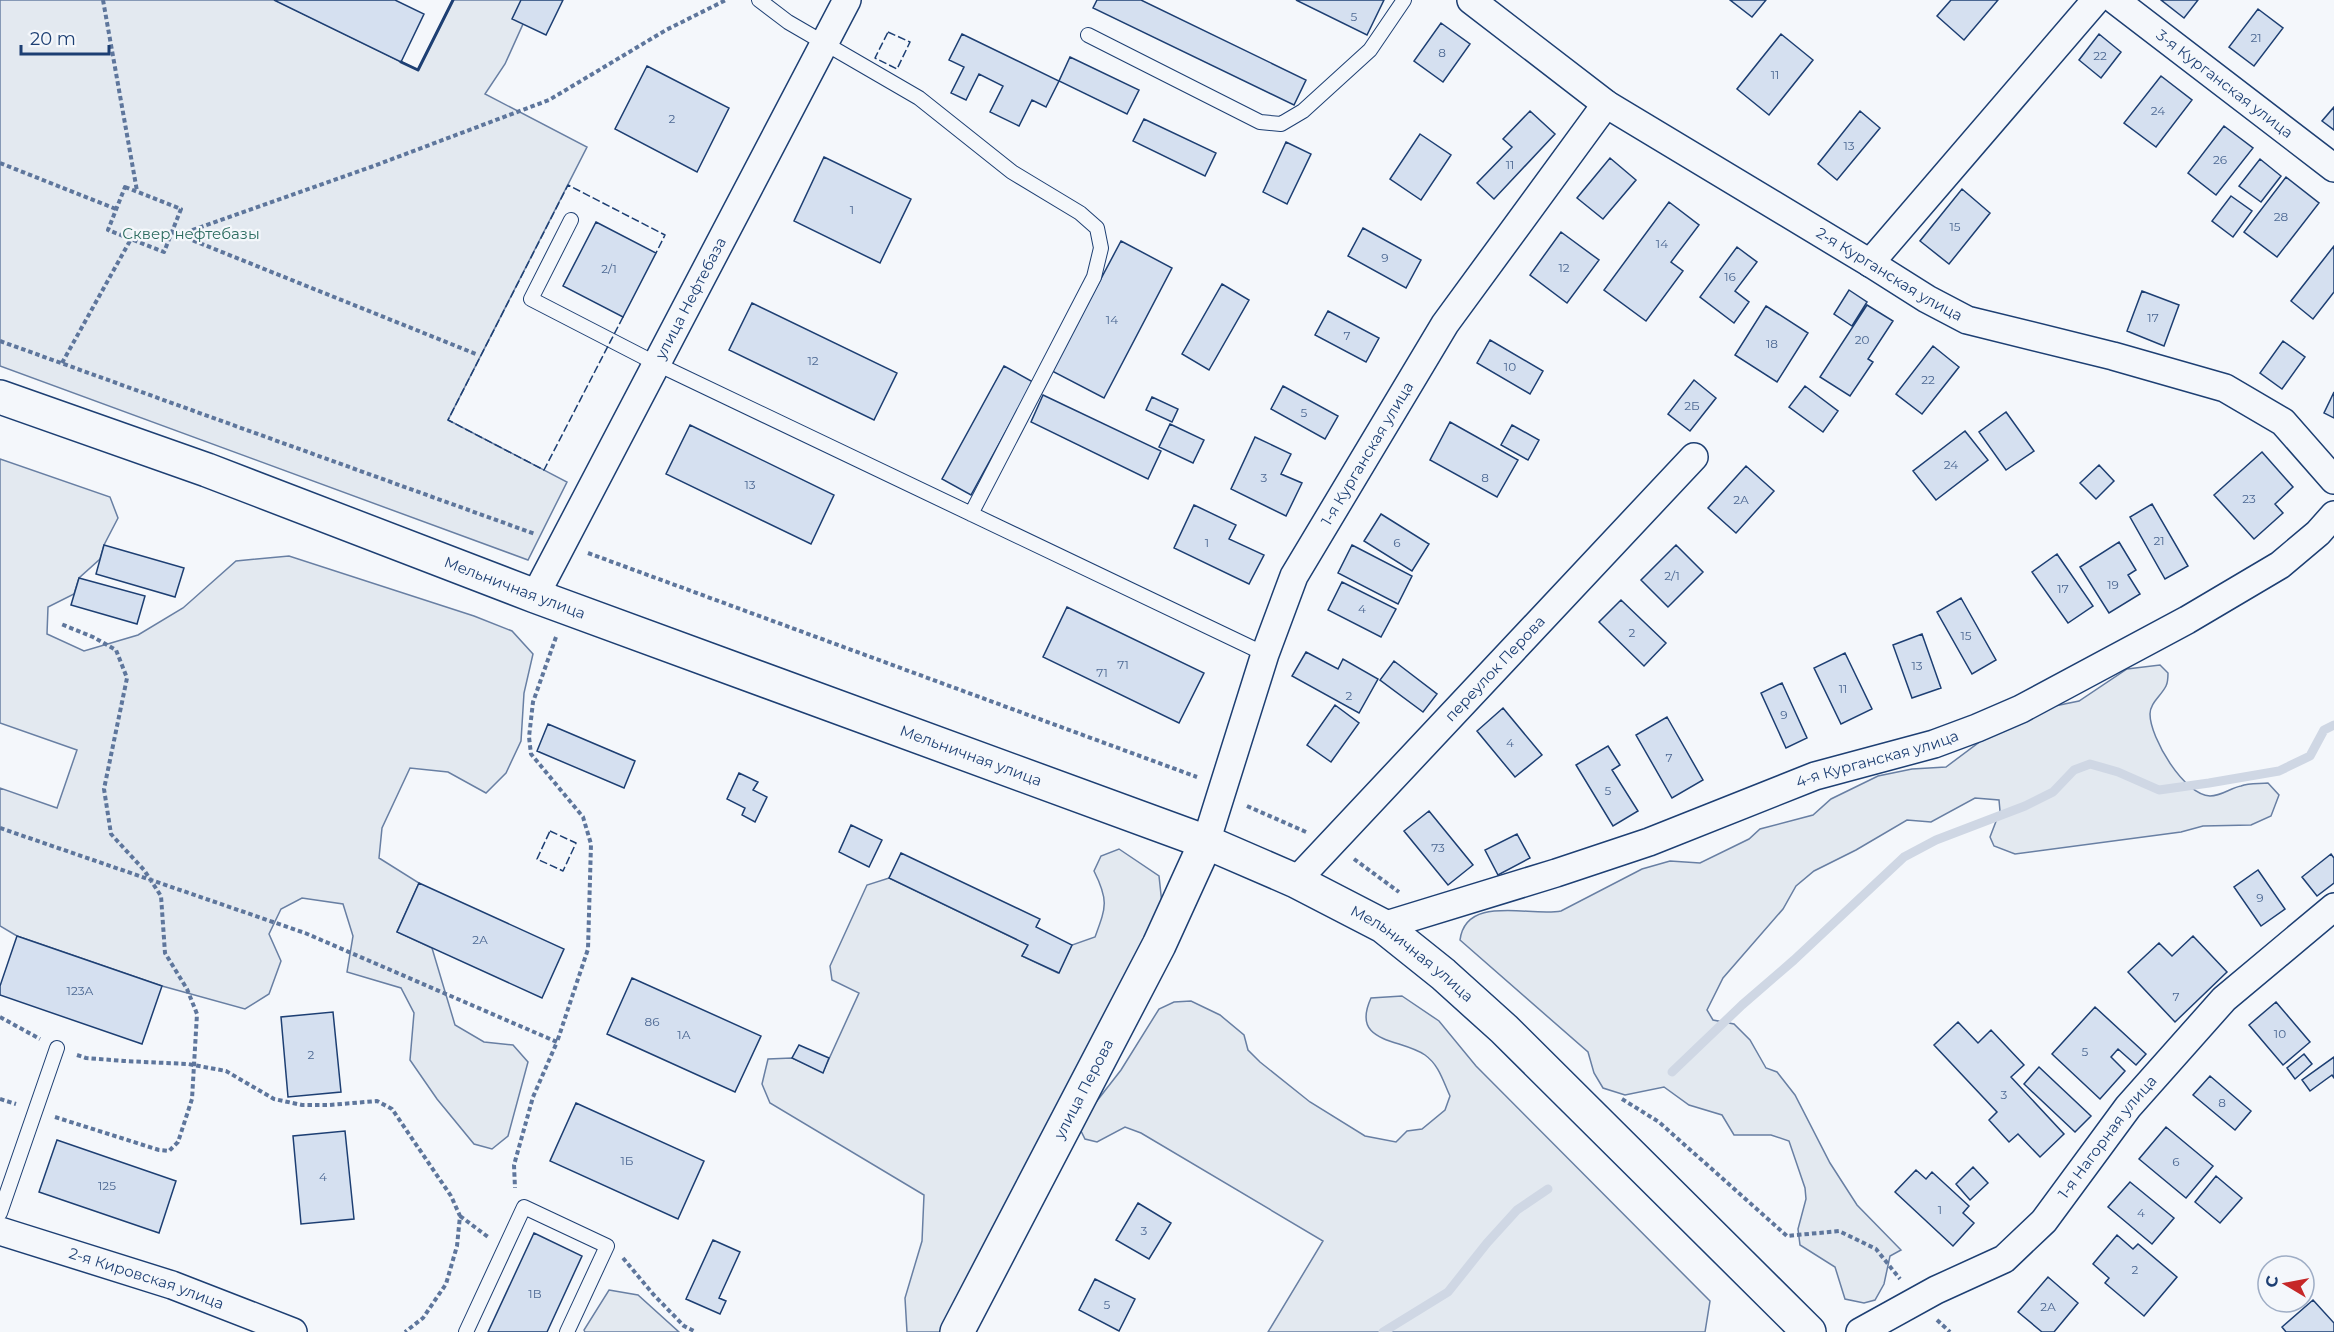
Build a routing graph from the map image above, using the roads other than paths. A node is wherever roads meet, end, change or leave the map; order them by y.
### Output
1 (759, 0) edge
2 (847, 0) edge
3 (1404, 0) edge
4 (1472, 0) edge
5 (2096, 0) edge
6 (2115, 0) edge
7 (1088, 35) dead end
8 (825, 43) junction
9 (1606, 104) junction
10 (2334, 168) edge
11 (570, 220) dead end
12 (1870, 263) junction
13 (657, 364) junction
14 (0, 397) edge
15 (1694, 458) dead end
16 (2334, 480) edge
17 (971, 514) junction
18 (2334, 515) edge
19 (535, 596) junction
20 (1265, 654) junction
21 (1206, 842) junction
22 (1296, 881) junction
23 (2334, 907) edge
24 (1383, 926) junction
25 (57, 1048) road end
26 (0, 1214) edge
27 (0, 1231) edge
28 (293, 1332) edge
29 (466, 1332) edge
30 (567, 1332) edge
31 (957, 1332) edge
32 (1809, 1332) edge
33 (1860, 1332) edge

1 - 8 lane
2 - 8 street, улица Нефтебаза
3 - 7 lane
4 - 9 street, 2-я Курганская улица
5 - 12 street
6 - 10 street, 3-я Курганская улица
8 - 13 street, улица Нефтебаза
8 - 17 lane
9 - 12 street, 2-я Курганская улица
9 - 20 street, 1-я Курганская улица
11 - 13 lane
12 - 16 street, 2-я Курганская улица
13 - 17 lane
13 - 19 street, улица Нефтебаза
14 - 19 main road, Мельничная улица
15 - 22 street, переулок Перова
17 - 20 lane
18 - 24 street, 4-я Курганская улица
19 - 21 main road, Мельничная улица
20 - 21 street, 1-я Курганская улица
21 - 22 main road, Мельничная улица
21 - 31 main road, улица Перова
22 - 24 main road, Мельничная улица
23 - 33 street, 1-я Нагорная улица
24 - 32 main road, Мельничная улица
25 - 26 lane
27 - 28 street, 2-я Кировская улица
29 - 30 lane

